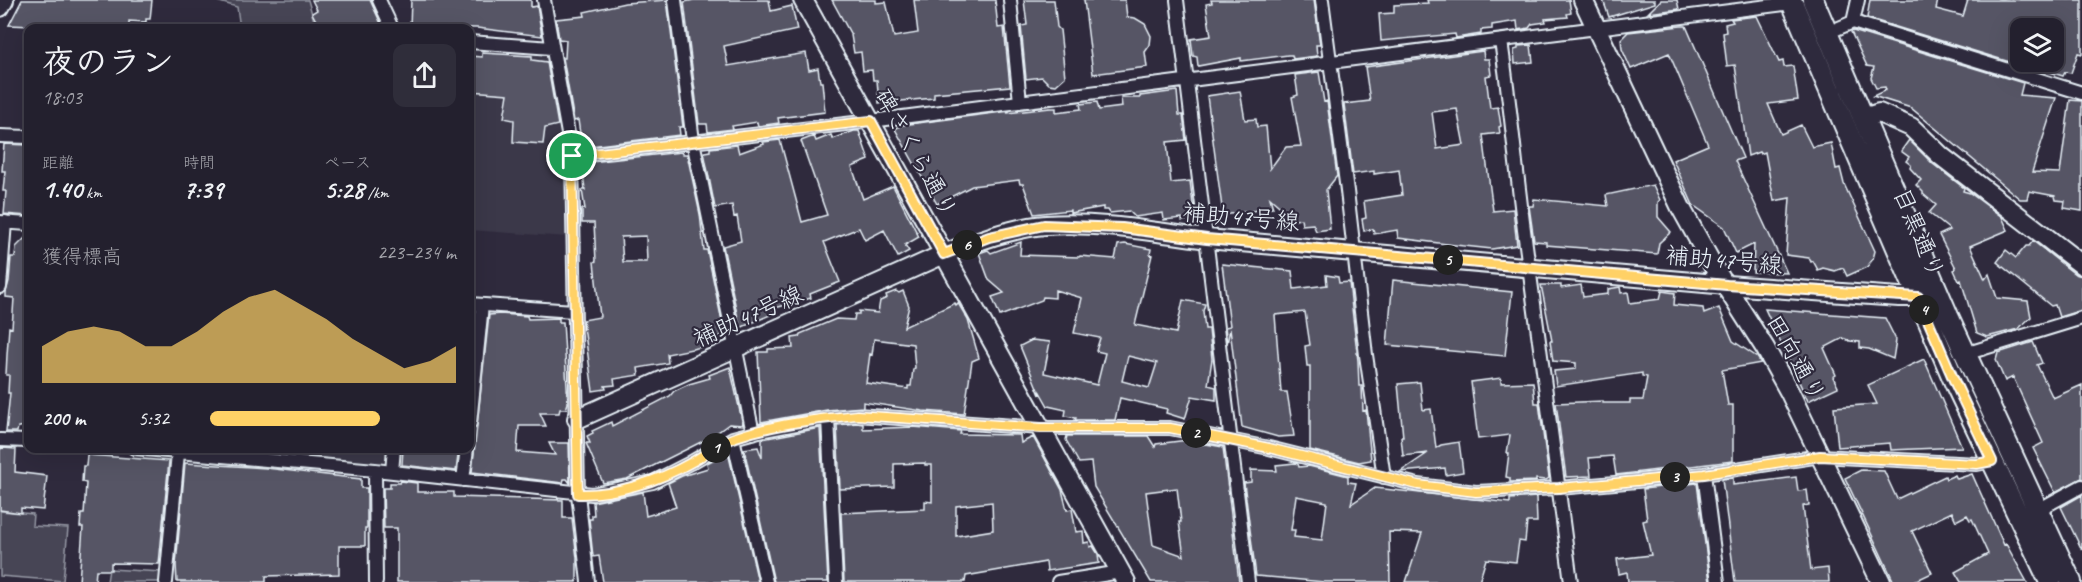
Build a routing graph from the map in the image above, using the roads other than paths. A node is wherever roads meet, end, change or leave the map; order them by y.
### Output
1 (4, 0) edge
2 (379, 0) edge
3 (544, 0) edge
4 (675, 0) edge
5 (803, 0) edge
6 (1010, 0) edge
7 (1177, 0) edge
8 (1322, 0) edge
9 (1583, 0) edge
10 (1813, 0) edge
11 (1858, 0) edge
12 (1791, 2) edge
13 (0, 7) edge
14 (1853, 22) junction
15 (390, 24) edge
16 (1597, 29) junction
17 (1827, 33) junction
18 (1501, 41) junction
19 (474, 42) edge
20 (551, 48) junction
21 (1330, 63) junction
22 (1187, 80) junction
23 (2082, 93) edge
24 (1020, 102) junction
25 (1864, 118) junction
26 (871, 121) junction
27 (0, 136) edge
28 (24, 138) edge
29 (693, 141) junction
30 (572, 156) junction
31 (3, 222) edge
32 (24, 224) edge
33 (1207, 239) junction
34 (1354, 251) junction
35 (944, 254) junction
36 (2082, 265) edge
37 (1529, 267) junction
38 (1727, 285) junction
39 (0, 287) edge
40 (1938, 291) junction
41 (1918, 297) junction
42 (476, 304) edge
43 (574, 311) junction
44 (2082, 318) edge
45 (474, 344) edge
46 (735, 349) junction
47 (1965, 354) junction
48 (828, 418) junction
49 (576, 419) junction
50 (1041, 428) junction
51 (753, 433) junction
52 (733, 438) junction
53 (0, 440) edge
54 (24, 441) edge
55 (1230, 441) junction
56 (177, 453) joint
57 (393, 453) edge
58 (466, 453) edge
59 (1820, 456) junction
60 (1992, 461) junction
61 (375, 470) junction
62 (392, 472) junction
63 (1704, 474) junction
64 (1384, 477) junction
65 (463, 480) junction
66 (2082, 486) edge
67 (1559, 488) junction
68 (578, 494) junction
69 (2038, 510) junction
70 (1124, 577) edge
71 (166, 582) edge
72 (376, 582) edge
73 (588, 582) edge
74 (766, 582) edge
75 (836, 582) edge
76 (1058, 582) edge
77 (1248, 582) edge
78 (1571, 582) edge
79 (1718, 582) edge
80 (1881, 582) edge
81 (2050, 582) edge
82 (2071, 582) edge

1 - 13 street
2 - 15 street
3 - 20 street
4 - 29 street
5 - 26 street, 碑さくら通り
6 - 24 street
7 - 22 street
8 - 21 street
9 - 16 street, 田向通り
10 - 17 main road, 目黒通り
11 - 14 street
12 - 16 street
12 - 41 main road, 目黒通り
14 - 17 street
14 - 23 street
16 - 18 street
16 - 38 street, 田向通り
17 - 25 main road, 目黒通り
18 - 21 street
18 - 37 street
19 - 20 street
20 - 30 street
21 - 22 street
21 - 34 street
22 - 24 street
22 - 33 street
24 - 26 street
25 - 36 street
25 - 40 main road, 目黒通り
26 - 29 street
26 - 35 street, 碑さくら通り
27 - 28 street
29 - 30 street
29 - 46 street
30 - 43 street
31 - 32 street
31 - 39 street
33 - 34 street, 補助47号線
33 - 35 street, 補助47号線
33 - 55 street
34 - 37 street, 補助47号線
34 - 64 street
35 - 46 street, 補助47号線
35 - 50 street, 碑さくら通り
37 - 38 street, 補助47号線
37 - 67 street
38 - 41 street, 補助47号線
38 - 59 street, 田向通り
40 - 41 street, 補助47号線
40 - 47 main road, 目黒通り
41 - 60 main road, 目黒通り
42 - 43 street
42 - 45 street
43 - 49 street
44 - 47 street
46 - 49 street, 補助47号線
46 - 51 street
47 - 69 main road, 目黒通り
48 - 50 street
48 - 51 street
48 - 75 street
49 - 68 street
50 - 55 street
50 - 70 street, 碑さくら通り
51 - 52 street
52 - 68 street
52 - 74 street
53 - 54 street
55 - 64 street
55 - 77 street
56 - 61 street
56 - 71 street
57 - 62 street
58 - 65 street
59 - 60 street
59 - 63 street
59 - 80 street, 田向通り
60 - 81 main road, 目黒通り
61 - 62 street
61 - 72 street
62 - 65 street
63 - 67 street
63 - 79 street
64 - 67 street
65 - 68 street
66 - 69 street
67 - 78 street
68 - 73 street
69 - 82 main road, 目黒通り
70 - 76 street

